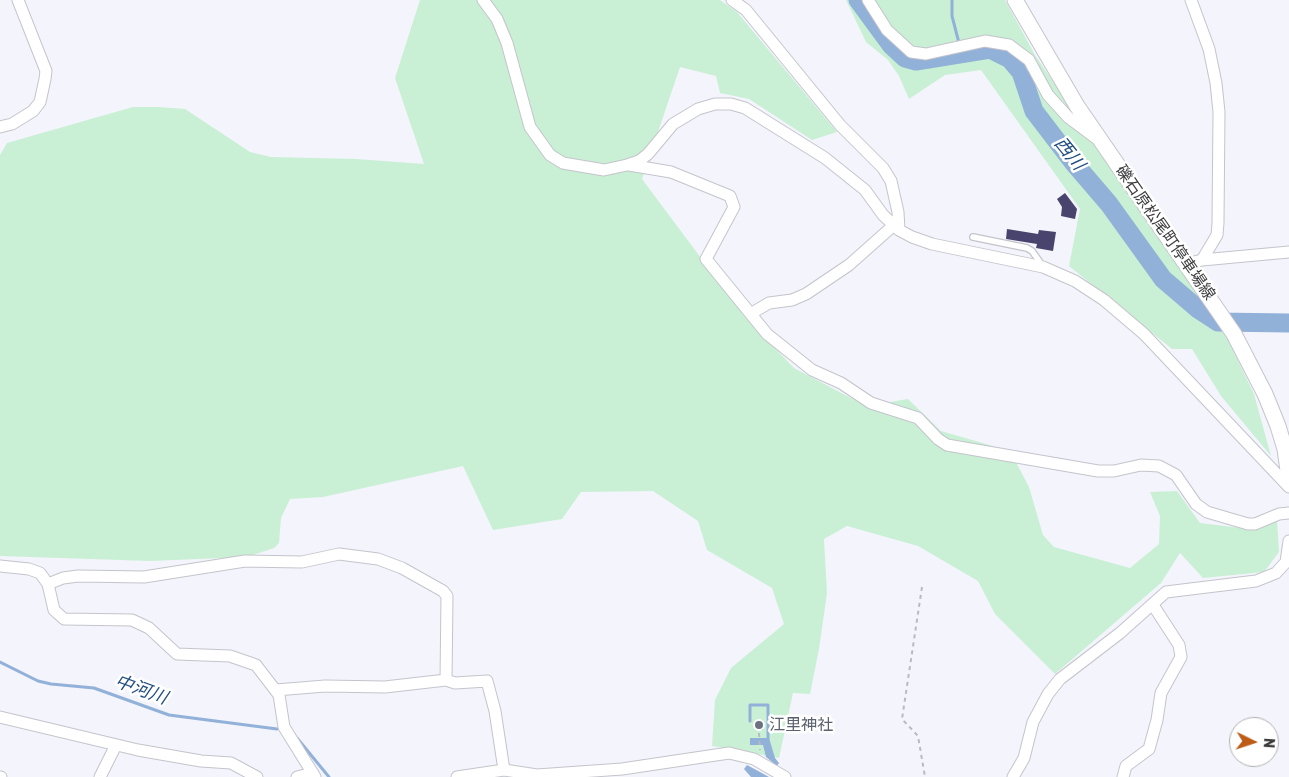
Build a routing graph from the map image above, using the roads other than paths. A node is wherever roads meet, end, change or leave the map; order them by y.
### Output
1 (18, 0) edge
2 (483, 0) edge
3 (732, 0) edge
4 (868, 0) edge
5 (1015, 0) edge
6 (1191, 0) edge
7 (0, 126) edge
8 (1101, 142) junction
9 (627, 165) junction
10 (896, 227) junction
11 (973, 238) dead end
12 (1289, 252) edge
13 (1202, 260) junction
14 (1186, 264) junction
15 (1043, 267) junction
16 (752, 313) junction
17 (1289, 478) edge
18 (1289, 486) edge
19 (1289, 513) edge
20 (1289, 541) edge
21 (0, 566) edge
22 (48, 584) junction
23 (1154, 605) junction
24 (446, 680) junction
25 (276, 690) junction
26 (0, 717) edge
27 (116, 745) junction
28 (504, 770) junction
29 (623, 773) edge
30 (314, 775) edge
31 (100, 777) edge
32 (257, 777) edge
33 (297, 777) edge
34 (457, 777) edge
35 (785, 777) edge
36 (1014, 777) edge
37 (1123, 777) edge

1 - 7 street
2 - 9 street
3 - 10 street
4 - 8 street
5 - 8 main road, 礫石原松尾町停車場線
6 - 13 street
8 - 14 main road, 礫石原松尾町停車場線
9 - 10 street
9 - 16 street
10 - 15 street
10 - 16 street
11 - 15 lane
12 - 13 street
13 - 14 street
14 - 17 main road, 礫石原松尾町停車場線
15 - 18 street
16 - 19 street
20 - 23 street
21 - 22 street
22 - 24 street
22 - 25 street
23 - 36 street
23 - 37 street
24 - 25 street
24 - 28 street
25 - 30 street
26 - 27 street
27 - 31 street
27 - 32 street
28 - 29 street
28 - 34 street
29 - 35 street
30 - 33 street

